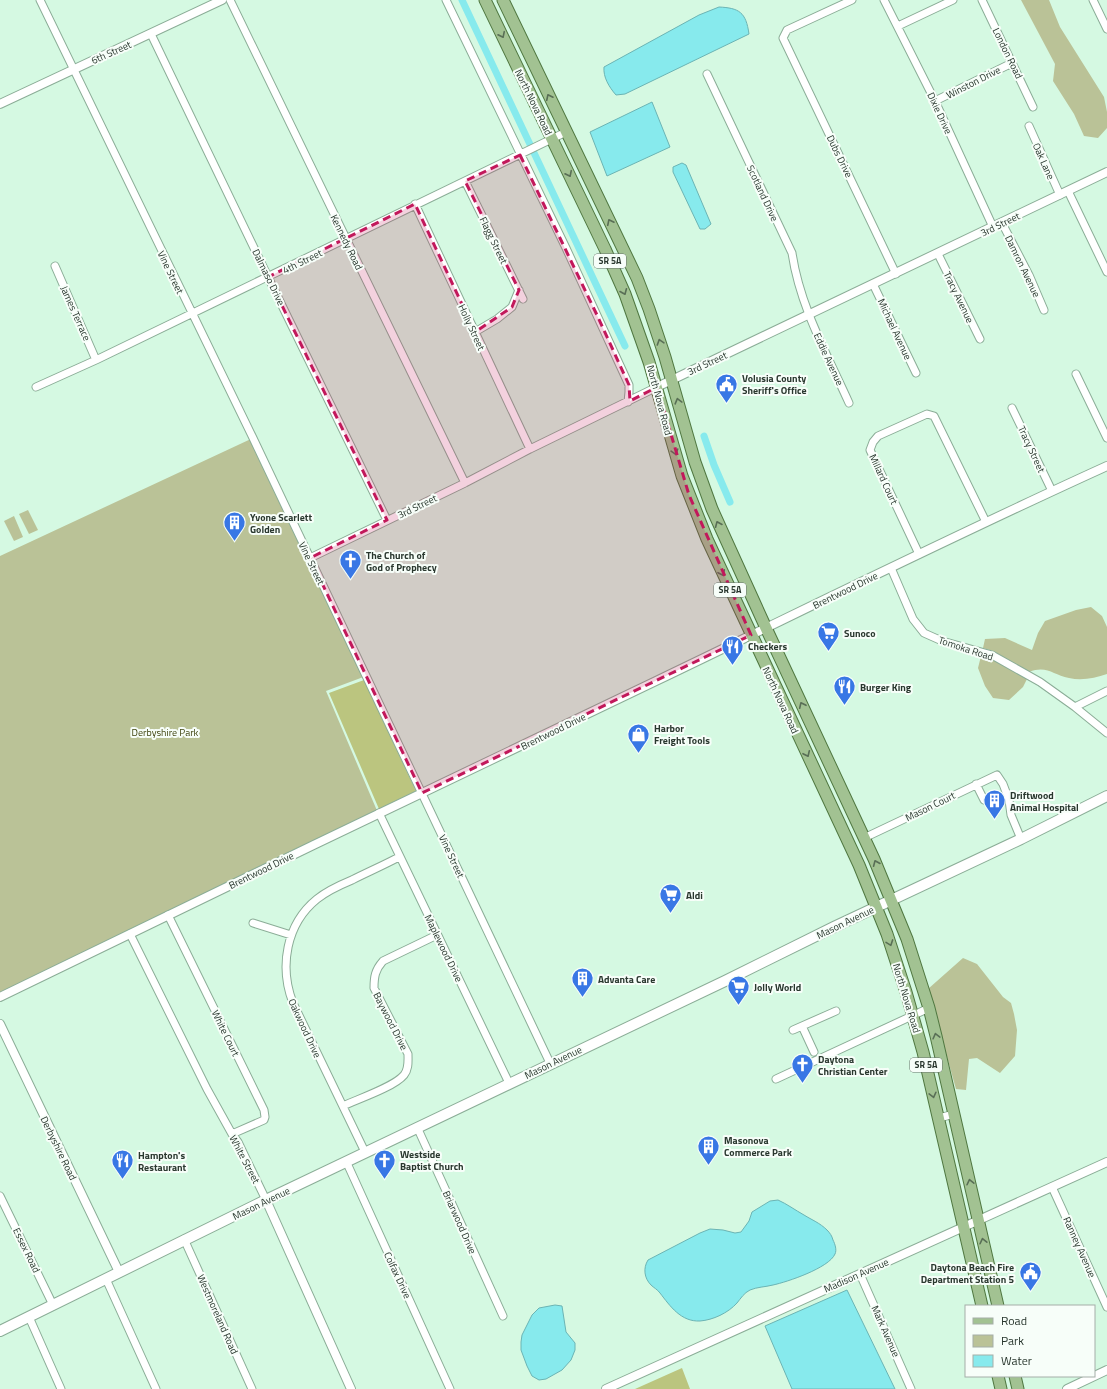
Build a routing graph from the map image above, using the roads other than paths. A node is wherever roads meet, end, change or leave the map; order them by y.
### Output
1 (40, 0) edge
2 (222, 0) edge
3 (230, 0) edge
4 (446, 0) edge
5 (485, 0) edge
6 (503, 0) edge
7 (852, 0) edge
8 (884, 0) edge
9 (953, 0) edge
10 (982, 0) edge
11 (1093, 0) edge
12 (898, 26) junction
13 (1107, 29) edge
14 (151, 34) junction
15 (1012, 63) junction
16 (73, 69) junction
17 (707, 74) dead end
18 (935, 101) junction
19 (0, 104) edge
20 (1033, 107) dead end
21 (1029, 126) dead end
22 (566, 132) junction
23 (548, 141) junction
24 (520, 155) junction
25 (1107, 172) edge
26 (465, 181) junction
27 (1064, 193) junction
28 (415, 204) junction
29 (1002, 223) junction
30 (993, 227) junction
31 (346, 239) junction
32 (938, 254) junction
33 (55, 266) dead end
34 (1107, 272) edge
35 (896, 274) junction
36 (268, 277) junction
37 (874, 284) junction
38 (519, 290) junction
39 (523, 299) dead end
40 (1044, 310) dead end
41 (192, 314) junction
42 (808, 316) junction
43 (475, 332) junction
44 (980, 339) dead end
45 (96, 360) junction
46 (916, 373) dead end
47 (1076, 374) dead end
48 (672, 379) junction
49 (629, 385) junction
50 (36, 387) dead end
51 (656, 387) junction
52 (644, 394) junction
53 (628, 402) junction
54 (849, 402) dead end
55 (1012, 408) dead end
56 (1107, 438) edge
57 (530, 449) junction
58 (1107, 466) edge
59 (466, 483) junction
60 (1052, 491) junction
61 (388, 520) junction
62 (986, 522) junction
63 (919, 554) junction
64 (310, 558) junction
65 (891, 568) junction
66 (766, 628) junction
67 (751, 635) junction
68 (1107, 691) edge
69 (1075, 707) junction
70 (791, 721) junction
71 (1107, 733) edge
72 (819, 741) junction
73 (976, 784) junction
74 (422, 792) junction
75 (1107, 796) edge
76 (984, 800) dead end
77 (379, 813) junction
78 (864, 838) junction
79 (1021, 839) junction
80 (399, 857) junction
81 (891, 899) junction
82 (876, 907) junction
83 (168, 916) junction
84 (253, 923) dead end
85 (130, 934) junction
86 (291, 935) junction
87 (437, 935) junction
88 (0, 997) edge
89 (928, 1008) junction
90 (836, 1011) dead end
91 (913, 1015) junction
92 (0, 1024) edge
93 (802, 1026) junction
94 (793, 1030) dead end
95 (814, 1052) dead end
96 (550, 1063) junction
97 (776, 1079) dead end
98 (509, 1083) junction
99 (343, 1106) junction
100 (954, 1114) junction
101 (939, 1118) junction
102 (417, 1127) junction
103 (232, 1134) junction
104 (365, 1152) junction
105 (346, 1162) junction
106 (1107, 1162) edge
107 (1052, 1187) junction
108 (0, 1196) edge
109 (266, 1200) junction
110 (978, 1220) junction
111 (964, 1226) junction
112 (184, 1239) junction
113 (119, 1272) junction
114 (860, 1274) junction
115 (106, 1279) junction
116 (53, 1305) junction
117 (982, 1305) edge
118 (998, 1305) edge
119 (1107, 1308) edge
120 (503, 1316) dead end
121 (29, 1317) junction
122 (0, 1331) edge
123 (1107, 1370) edge
124 (1095, 1376) edge
125 (1015, 1377) edge
126 (1092, 1377) edge
127 (61, 1389) edge
128 (156, 1389) edge
129 (252, 1389) edge
130 (351, 1389) edge
131 (450, 1389) edge
132 (606, 1389) edge
133 (911, 1389) edge
134 (1018, 1389) edge
135 (1067, 1389) edge

1 - 16 street, Vine Street
2 - 14 street, 6th Street
3 - 31 street, Kennedy Road
4 - 24 street
5 -> 23 main road, North Nova Road / SR 5A
22 -> 6 main road, North Nova Road / SR 5A
7 - 35 street, Dubs Drive
8 - 12 street, Dixie Drive
9 - 12 street
10 - 15 street, London Road
11 - 13 street
12 - 18 street, Dixie Drive
14 - 16 street, 6th Street
14 - 36 street, Dalmaso Drive
15 - 18 street, Winston Drive
15 - 20 street, London Road
16 - 19 street, 6th Street
16 - 41 street, Vine Street
17 - 42 street, Scotland Drive
18 - 30 street, Dixie Drive
21 - 27 street, Oak Lane
22 - 23 street, 4th Street
48 -> 22 main road, North Nova Road / SR 5A
23 - 24 street, 4th Street
23 -> 51 main road, North Nova Road / SR 5A
24 - 26 street, 4th Street
24 - 49 street
25 - 27 street, 3rd Street
26 - 28 street, 4th Street
26 - 38 street, Flagg Street
27 - 29 street, 3rd Street
27 - 34 street, Oak Lane
28 - 31 street, 4th Street
28 - 43 street, Holly Street
29 - 30 street, 3rd Street
29 - 40 street, Damron Avenue
30 - 32 street, 3rd Street
31 - 36 street, 4th Street
31 - 59 street, Kennedy Road
32 - 35 street, 3rd Street
32 - 44 street, Tracy Avenue
33 - 45 street, James Terrace
35 - 37 street, 3rd Street
36 - 41 street, 4th Street
36 - 61 street, Dalmaso Drive
37 - 42 street, 3rd Street
37 - 46 street, Michael Avenue
38 - 39 street, Flagg Street
38 - 43 street
41 - 45 street, 4th Street
41 - 64 street, Vine Street
42 - 48 street, 3rd Street
42 - 54 street, Eddie Avenue
43 - 57 street, Holly Street
45 - 50 street, 4th Street
47 - 56 street
48 - 51 street, 3rd Street
66 -> 48 main road, North Nova Road / SR 5A
49 - 52 street
49 - 53 street
51 - 52 street, 3rd Street
51 -> 67 main road, North Nova Road / SR 5A
52 - 53 street, 3rd Street
53 - 57 street, 3rd Street
55 - 60 street, Tracy Street
57 - 59 street, 3rd Street
58 - 60 street, Brentwood Drive
59 - 61 street, 3rd Street
60 - 62 street, Brentwood Drive
61 - 64 street, 3rd Street
62 - 63 street, Brentwood Drive
62 - 63 street, Millard Court
63 - 65 street, Brentwood Drive
64 - 74 street, Vine Street
65 - 66 street, Brentwood Drive
65 - 69 street, Tomoka Road
66 - 67 street, Brentwood Drive
72 -> 66 main road, North Nova Road / SR 5A
67 - 70 main road, North Nova Road / SR 5A
67 - 74 street, Brentwood Drive
68 - 69 street
69 - 71 street, Tomoka Road
70 - 72 main road
70 -> 82 main road, North Nova Road / SR 5A
72 - 78 main road, North Nova Road / SR 5A
73 - 76 street
73 - 78 street, Mason Court
73 - 79 street, Mason Court
74 - 77 street, Brentwood Drive
74 - 96 street, Vine Street
75 - 79 main road, Mason Avenue
77 - 80 street, Maplewood Drive
77 - 83 street, Brentwood Drive
81 -> 78 main road, North Nova Road / SR 5A
79 - 81 main road, Mason Avenue
80 - 86 street, Oakwood Drive
80 - 87 street, Maplewood Drive
81 - 82 main road, Mason Avenue
81 - 89 main road, North Nova Road / SR 5A
82 -> 91 main road, North Nova Road / SR 5A
82 - 96 main road, Mason Avenue
83 - 85 street, Brentwood Drive
83 - 103 street, White Court
84 - 86 street
85 - 88 street, Brentwood Drive
85 - 103 street, White Street
86 - 99 street, Oakwood Drive
87 - 98 street, Maplewood Drive
87 - 99 street, Baywood Drive
89 - 91 street
100 -> 89 main road, North Nova Road / SR 5A
90 - 93 street
91 - 97 street
91 -> 101 main road, North Nova Road / SR 5A
92 - 113 street, Derbyshire Road
93 - 94 street
93 - 95 street
96 - 98 main road, Mason Avenue
98 - 102 main road, Mason Avenue
99 - 104 street, Oakwood Drive
100 - 101 street
110 -> 100 main road, North Nova Road / SR 5A
101 - 111 main road, North Nova Road / SR 5A
102 - 104 main road, Mason Avenue
102 - 120 street, Briarwood Drive
103 - 109 street, White Street
104 - 105 main road, Mason Avenue
105 - 109 main road, Mason Avenue
105 - 131 street, Colfax Drive
106 - 107 street, Madison Avenue
107 - 110 street, Madison Avenue
107 - 119 street, Ranney Avenue
108 - 116 street, Essex Road
109 - 112 main road, Mason Avenue
109 - 130 street, White Street
110 - 111 street, Madison Avenue
118 -> 110 main road, North Nova Road / SR 5A
111 - 114 street, Madison Avenue
111 - 117 main road, North Nova Road / SR 5A
112 - 113 main road, Mason Avenue
112 - 129 street, Westmoreland Road
113 - 115 main road, Mason Avenue
114 - 132 street, Madison Avenue
114 - 133 street, Mark Avenue
115 - 116 main road, Mason Avenue
115 - 128 street
116 - 121 main road, Mason Avenue
121 - 122 main road, Mason Avenue
121 - 127 street
123 - 124 street
125 - 134 main road
126 - 135 street

